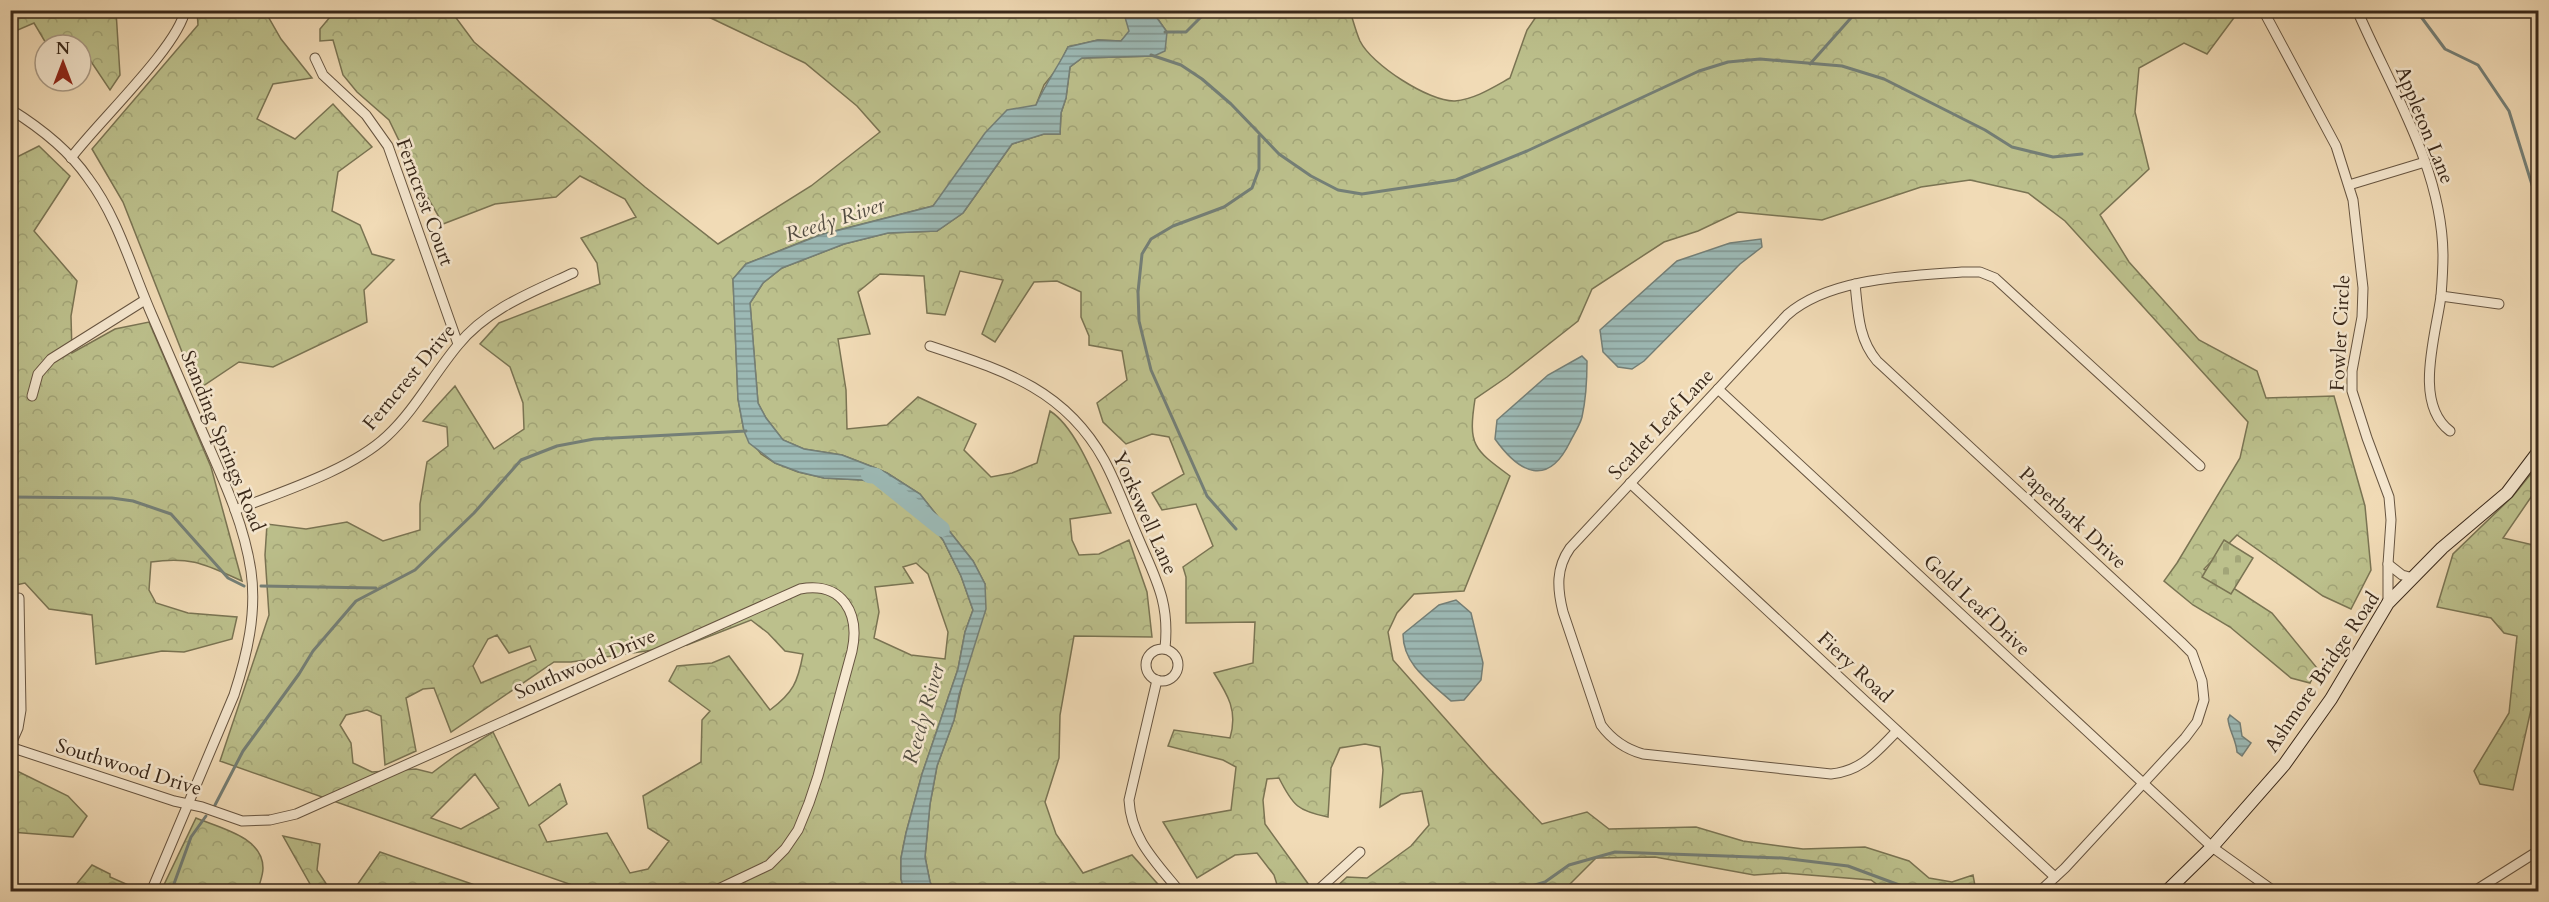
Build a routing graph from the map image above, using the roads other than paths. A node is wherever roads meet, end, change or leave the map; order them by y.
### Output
1 (185, 10) edge
2 (2263, 10) edge
3 (2357, 10) edge
4 (2523, 10) edge
5 (2538, 14) edge
6 (315, 58) dead end
7 (10, 109) edge
8 (71, 158) junction
9 (2425, 162) junction
10 (2349, 185) junction
11 (573, 273) dead end
12 (1855, 284) junction
13 (2441, 296) junction
14 (145, 300) junction
15 (2499, 304) dead end
16 (458, 344) junction
17 (930, 346) dead end
18 (1718, 389) junction
19 (32, 396) dead end
20 (2450, 431) dead end
21 (2538, 452) edge
22 (2200, 466) dead end
23 (1630, 483) junction
24 (235, 510) junction
25 (2388, 564) junction
26 (2413, 578) junction
27 (19, 598) dead end
28 (2388, 603) junction
29 (1165, 648) junction
30 (1157, 680) junction
31 (1897, 730) junction
32 (10, 747) edge
33 (2142, 783) junction
34 (188, 804) junction
35 (2212, 847) junction
36 (2538, 851) edge
37 (1360, 852) dead end
38 (2055, 877) junction
39 (2485, 889) edge
40 (151, 891) edge
41 (712, 891) edge
42 (1180, 891) edge
43 (1316, 891) edge
44 (2039, 891) edge
45 (2166, 891) edge
46 (2275, 891) edge
47 (2474, 891) edge

1 - 8 street
2 - 10 street, Fowler Circle
3 - 9 street, Appleton Lane
4 - 5 street
6 - 16 street, Ferncrest Court
7 - 8 street, Standing Springs Road
8 - 14 street, Standing Springs Road
9 - 10 street
9 - 13 street, Appleton Lane
10 - 25 street, Fowler Circle
11 - 16 street, Ferncrest Drive
12 - 18 street, Scarlet Leaf Lane
12 - 22 street, Scarlet Leaf Lane
12 - 33 street, Paperbark Drive
13 - 15 street
13 - 20 street, Appleton Lane
14 - 19 street
14 - 24 street, Standing Springs Road
16 - 24 street, Ferncrest Drive
17 - 29 street, Yorkswell Lane
18 - 23 street, Scarlet Leaf Lane
18 - 33 street, Gold Leaf Drive
21 - 26 main road, Ashmore Bridge Road
23 - 31 street, Fiery Road
23 - 31 street, Scarlet Leaf Lane
24 - 34 street, Standing Springs Road
25 - 26 street
25 - 28 street, Fowler Circle
26 - 28 main road, Ashmore Bridge Road
27 - 32 street
28 - 35 main road, Ashmore Bridge Road
29 - 30 street
29 - 30 street
30 - 42 street
31 - 38 street, Fiery Road
32 - 34 street, Southwood Drive
33 - 35 street, Gold Leaf Drive
33 - 38 street, Paperbark Drive
34 - 40 street, Standing Springs Road
34 - 41 street, Southwood Drive
35 - 45 main road, Ashmore Bridge Road
35 - 46 street, Gold Leaf Drive
36 - 39 street
37 - 43 street
38 - 44 street, Paperbark Drive
39 - 47 street

